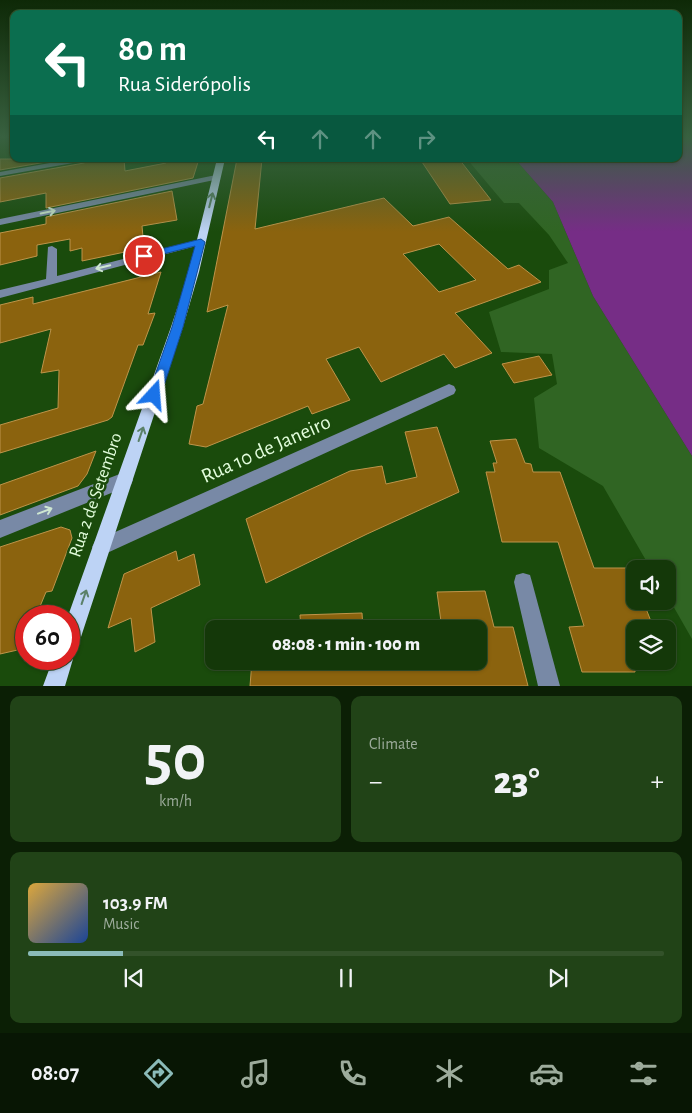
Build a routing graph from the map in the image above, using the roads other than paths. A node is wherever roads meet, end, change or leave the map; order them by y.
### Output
1 (34, 168) edge
2 (218, 168) edge
3 (0, 174) edge
4 (216, 177) junction
5 (0, 222) edge
6 (201, 242) junction
7 (52, 249) dead end
8 (51, 281) junction
9 (0, 294) edge
10 (449, 390) dead end
11 (125, 480) junction
12 (0, 529) edge
13 (101, 547) junction
14 (523, 582) dead end
15 (80, 610) edge
16 (60, 670) edge
17 (54, 686) edge
18 (549, 686) edge

1 - 3 street
2 - 4 main road, Rua 2 de Setembro
5 -> 4 street
6 -> 4 main road, Rua 2 de Setembro
6 -> 8 street
11 -> 6 main road, Rua 2 de Setembro
7 - 8 street
8 - 9 street
10 - 13 street, Rua 10 de Janeiro
12 -> 11 street
11 - 13 main road, Rua 2 de Setembro
15 -> 13 main road, Rua 2 de Setembro
14 - 18 street
16 - 17 main road

